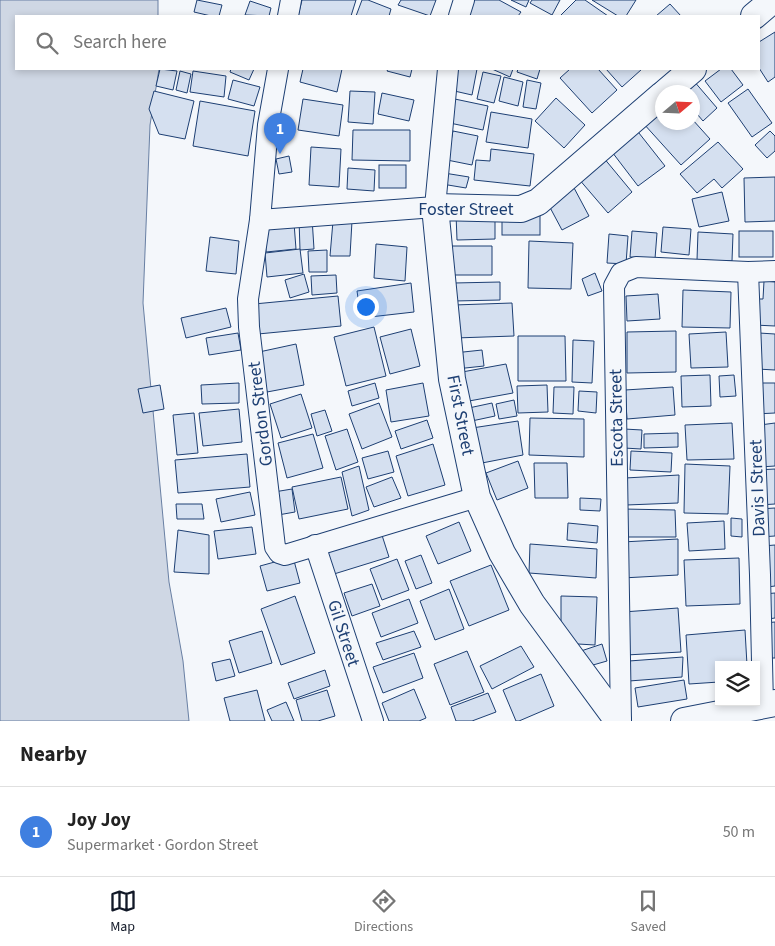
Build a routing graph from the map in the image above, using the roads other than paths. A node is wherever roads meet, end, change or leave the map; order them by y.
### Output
1 (291, 0) edge
2 (464, 0) edge
3 (773, 0) edge
4 (288, 15) edge
5 (459, 15) edge
6 (755, 15) edge
7 (278, 70) edge
8 (448, 70) edge
9 (693, 70) edge
10 (675, 85) edge
11 (655, 102) edge
12 (435, 207) junction
13 (260, 220) junction
14 (775, 271) edge
15 (748, 272) junction
16 (477, 497) junction
17 (315, 545) junction
18 (769, 704) edge
19 (372, 721) edge
20 (620, 721) edge
21 (684, 721) edge

1 - 4 street
2 - 5 street
3 - 6 street
7 - 13 street, Gordon Street
8 - 12 street, First Street
9 - 10 street
11 - 12 street, Foster Street
12 - 13 street, Foster Street
12 - 16 street, First Street
13 - 17 street, Gordon Street
14 - 15 street, Escota Street
15 - 18 street, Davis I Street
15 - 20 street, Escota Street
16 - 17 street, Gordon Street
16 - 20 street, First Street
17 - 19 street, Gil Street
18 - 21 street

